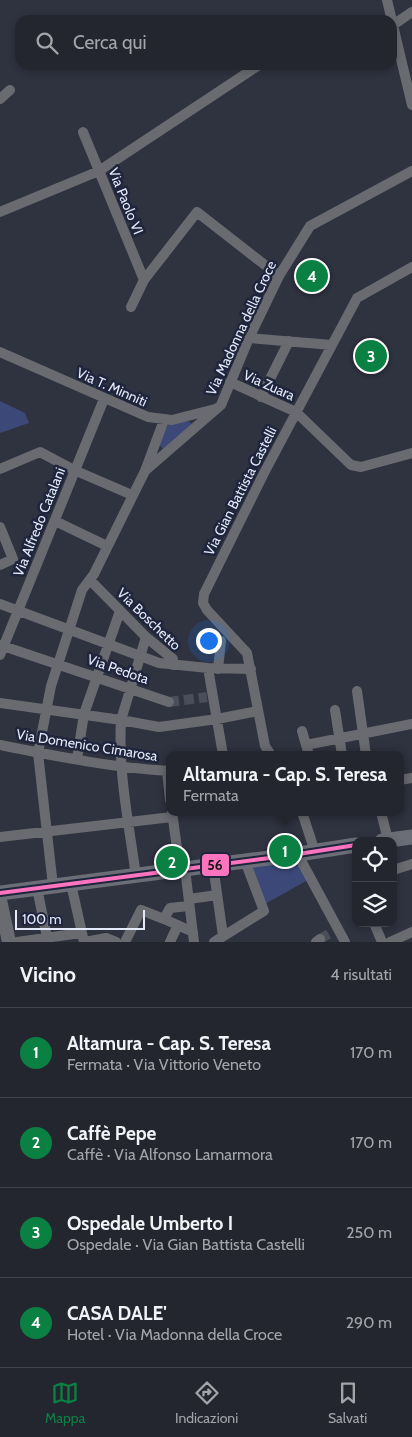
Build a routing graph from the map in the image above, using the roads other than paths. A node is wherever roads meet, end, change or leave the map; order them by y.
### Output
1 (387, 0) edge
2 (412, 12) edge
3 (391, 15) edge
4 (397, 22) edge
5 (397, 42) edge
6 (251, 70) edge
7 (10, 90) dead end
8 (0, 99) edge
9 (412, 106) edge
10 (83, 132) dead end
11 (99, 171) junction
12 (412, 171) edge
13 (0, 212) edge
14 (412, 267) edge
15 (279, 276) junction
16 (144, 280) junction
17 (131, 307) dead end
18 (249, 338) junction
19 (289, 341) junction
20 (332, 344) junction
21 (0, 352) edge
22 (230, 382) junction
23 (261, 397) junction
24 (104, 399) junction
25 (218, 408) junction
26 (296, 412) junction
27 (164, 420) junction
28 (412, 453) edge
29 (0, 469) edge
30 (74, 470) junction
31 (145, 471) junction
32 (132, 495) junction
33 (55, 521) junction
34 (0, 527) edge
35 (107, 546) junction
36 (0, 564) edge
37 (90, 580) junction
38 (0, 604) edge
39 (17, 611) junction
40 (120, 611) junction
41 (70, 629) junction
42 (146, 637) junction
43 (221, 641) dead end
44 (107, 644) junction
45 (1, 649) edge
46 (140, 656) junction
47 (58, 664) junction
48 (173, 665) junction
49 (213, 669) junction
50 (251, 669) junction
51 (96, 676) junction
52 (130, 688) junction
53 (357, 691) dead end
54 (169, 702) tunnel mouth
55 (0, 703) edge
56 (46, 710) junction
57 (335, 710) dead end
58 (258, 711) junction
59 (84, 714) junction
60 (217, 719) junction
61 (120, 720) junction
62 (412, 724) edge
63 (302, 731) dead end
64 (364, 734) junction
65 (339, 738) junction
66 (0, 745) edge
67 (308, 750) edge
68 (222, 751) edge
69 (268, 751) edge
70 (341, 751) edge
71 (366, 751) edge
72 (38, 753) junction
73 (77, 759) junction
74 (122, 766) junction
75 (166, 771) edge
76 (166, 816) edge
77 (172, 816) edge
78 (303, 816) edge
79 (382, 816) edge
80 (129, 822) junction
81 (46, 832) junction
82 (385, 837) edge
83 (412, 837) edge
84 (0, 838) edge
85 (397, 839) edge
86 (352, 846) edge
87 (315, 852) junction
88 (298, 854) junction
89 (245, 862) junction
90 (412, 864) edge
91 (213, 865) junction
92 (397, 869) edge
93 (182, 870) junction
94 (136, 876) junction
95 (71, 884) junction
96 (53, 886) junction
97 (37, 888) junction
98 (0, 893) edge
99 (217, 895) junction
100 (0, 900) edge
101 (189, 903) junction
102 (164, 918) junction
103 (178, 925) junction
104 (376, 927) edge
105 (412, 932) edge
106 (223, 936) junction
107 (193, 937) edge
108 (83, 939) edge
109 (47, 940) edge
110 (9, 942) edge
111 (17, 942) edge
112 (116, 942) edge
113 (125, 942) edge
114 (170, 942) edge
115 (214, 942) edge
116 (345, 942) edge
117 (382, 942) edge
118 (390, 942) edge

1 - 3 street
2 - 4 street
5 - 9 street
6 - 11 street
7 - 8 street
10 - 11 street, Via Paolo VI
11 - 13 street
11 - 16 street, Via Paolo VI
12 - 15 street, Via Madonna della Croce
14 - 20 street, Via Gian Battista Castelli
15 - 16 street
15 - 18 street, Via Madonna della Croce
16 - 17 street
18 - 19 street
18 - 22 street, Via Madonna della Croce
19 - 20 street
19 - 23 street
20 - 26 street, Via Gian Battista Castelli
21 - 24 street, Via T. Minniti
22 - 23 street, Via Zuara
22 - 25 street, Via Madonna della Croce
23 - 26 street, Via Zuara
24 - 27 street, Via T. Minniti
24 - 30 street, Via Alfredo Catalani
25 - 27 street, Via T. Minniti
25 - 31 street, Via Madonna della Croce
26 - 28 street
26 - 50 street, Via Gian Battista Castelli
27 - 31 street, Via Madonna della Croce
29 - 30 street
30 - 32 street
30 - 33 street, Via Alfredo Catalani
31 - 32 street, Via Madonna della Croce
32 - 35 street, Via Madonna della Croce
33 - 35 street
33 - 39 street, Via Alfredo Catalani
34 - 36 street
35 - 37 street, Via Madonna della Croce
37 - 40 street, Via Boschetto
37 - 41 street, Via Madonna della Croce
38 - 39 street
39 - 41 street
39 - 45 street, Via Alfredo Catalani
40 - 42 street, Via Boschetto
40 - 44 street
41 - 44 street
41 - 47 street, Via Madonna della Croce
42 - 46 street
42 - 48 street, Via Boschetto
43 - 49 street
44 - 46 street
44 - 51 street
45 - 47 street, Via Pedota
46 - 48 street
46 - 52 street
47 - 51 street, Via Pedota
47 - 56 street, Via Madonna della Croce
48 - 49 street, Via Boschetto
49 - 50 street, Via Boschetto
49 - 60 street
50 - 58 street, Via Gian Battista Castelli
51 - 52 street, Via Pedota
51 - 59 street
52 - 54 street, Via Pedota
52 - 61 street
53 - 64 street
55 - 56 street
56 - 59 street
56 - 72 street, Via Madonna della Croce
57 - 65 street
58 - 60 street
58 - 69 street, Via Gian Battista Castelli
59 - 61 street
59 - 73 street
60 - 61 street
60 - 68 street
61 - 74 street
62 - 64 street
63 - 67 street
64 - 65 street
64 - 71 street
65 - 67 street
65 - 70 street
66 - 72 street, Via Domenico Cimarosa
72 - 73 street, Via Domenico Cimarosa
72 - 81 street, Via Madonna della Croce
73 - 74 street, Via Domenico Cimarosa
74 - 75 street, Via Domenico Cimarosa
74 - 80 street
76 - 80 street
77 - 93 street
78 - 87 street
79 - 82 street
80 - 81 street
80 - 94 street
81 - 84 street
81 - 96 street, Via Madonna della Croce
83 - 85 main road
86 - 87 main road
87 - 88 main road
88 - 89 main road
88 - 116 street
89 - 91 main road
89 - 106 street
90 - 92 street
91 - 93 main road
91 - 99 street
93 - 94 main road
93 - 101 street
94 - 95 main road
95 - 96 main road
95 - 108 street
96 - 97 main road
97 - 98 main road
97 - 109 street
99 - 101 street
99 - 106 street
100 - 110 street
101 - 102 street
101 - 107 street
102 - 103 street
102 - 113 street
103 - 107 street
103 - 114 street
104 - 117 street
105 - 118 street
106 - 115 street
108 - 109 street
108 - 112 street
109 - 111 street

